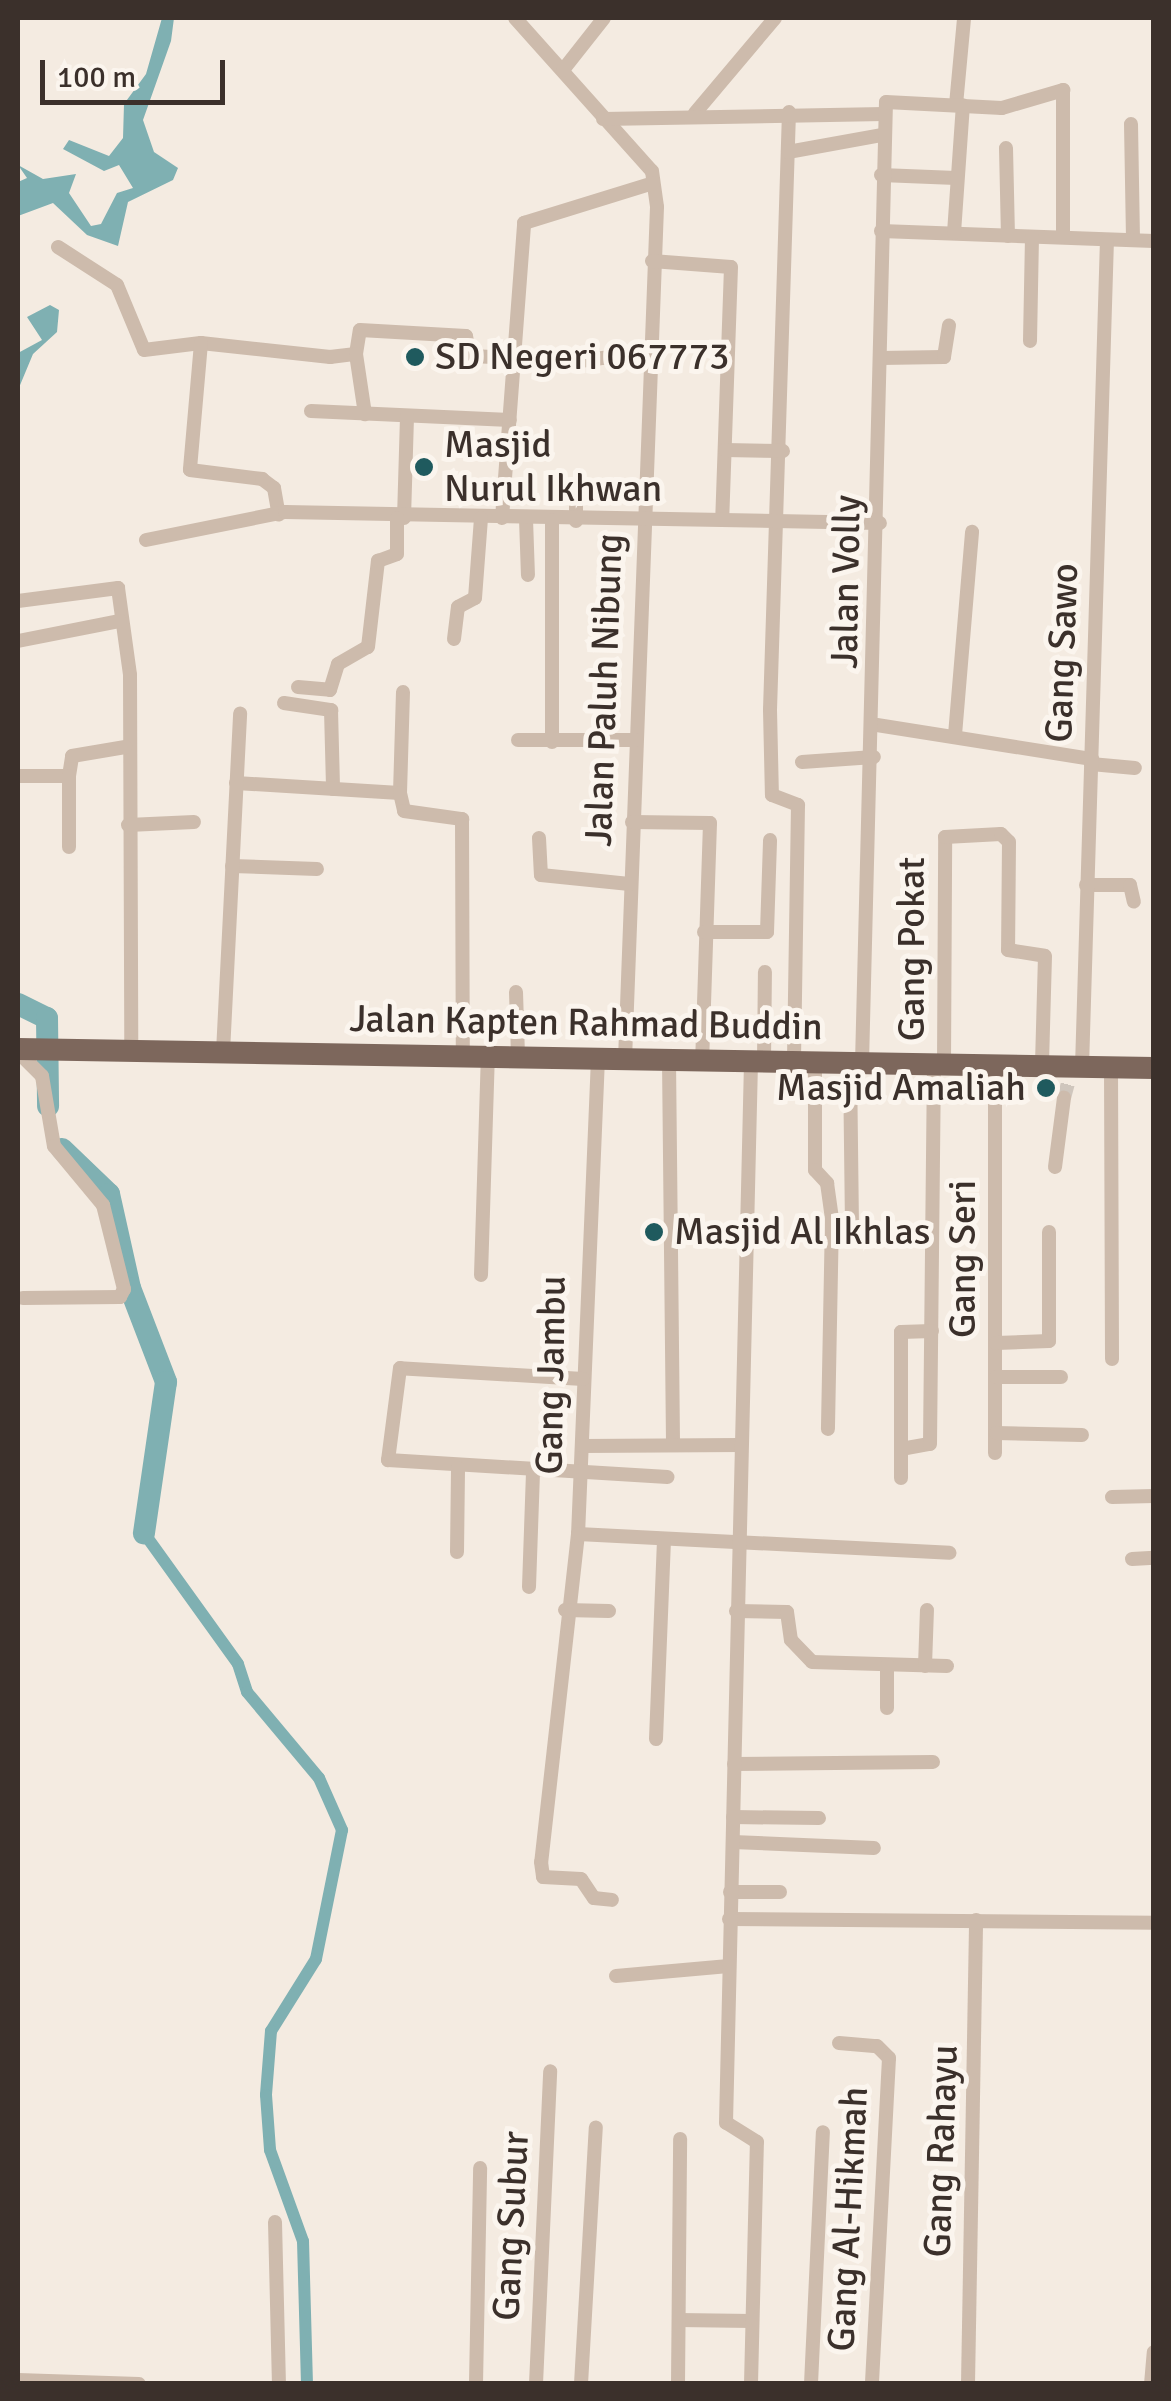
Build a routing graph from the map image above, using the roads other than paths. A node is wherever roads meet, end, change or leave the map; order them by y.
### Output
1 (515, 18) edge
2 (604, 18) edge
3 (775, 18) edge
4 (964, 18) edge
5 (563, 70) junction
6 (959, 106) junction
7 (885, 108) junction
8 (789, 112) junction
9 (695, 113) junction
10 (603, 119) junction
11 (1131, 124) dead end
12 (882, 135) junction
13 (1006, 148) dead end
14 (788, 152) junction
15 (881, 174) junction
16 (956, 178) junction
17 (653, 183) junction
18 (881, 231) junction
19 (954, 233) junction
20 (1008, 236) junction
21 (1032, 237) junction
22 (1062, 238) junction
23 (1106, 240) junction
24 (1133, 240) junction
25 (1154, 240) edge
26 (58, 247) dead end
27 (652, 261) junction
28 (949, 325) dead end
29 (1030, 340) dead end
30 (201, 343) junction
31 (647, 352) junction
32 (356, 354) junction
33 (516, 358) junction
34 (881, 358) junction
35 (311, 412) dead end
36 (365, 414) junction
37 (406, 416) junction
38 (510, 420) junction
39 (508, 444) junction
40 (538, 444) dead end
41 (725, 450) junction
42 (783, 451) junction
43 (576, 484) dead end
44 (288, 513) junction
45 (400, 518) junction
46 (481, 518) junction
47 (502, 518) junction
48 (526, 519) junction
49 (722, 519) junction
50 (552, 520) junction
51 (576, 521) junction
52 (781, 521) junction
53 (642, 522) junction
54 (880, 522) junction
55 (972, 532) dead end
56 (150, 538) dead end
57 (528, 574) dead end
58 (18, 601) edge
59 (120, 621) junction
60 (454, 639) dead end
61 (18, 641) edge
62 (298, 686) dead end
63 (403, 692) dead end
64 (284, 703) dead end
65 (240, 713) dead end
66 (877, 725) junction
67 (955, 735) junction
68 (518, 740) dead end
69 (636, 740) junction
70 (552, 742) junction
71 (124, 748) junction
72 (874, 756) junction
73 (1092, 761) junction
74 (802, 762) dead end
75 (1135, 768) dead end
76 (18, 776) edge
77 (69, 776) junction
78 (236, 783) junction
79 (333, 789) junction
80 (400, 792) junction
81 (632, 819) junction
82 (194, 822) dead end
83 (128, 825) junction
84 (539, 838) dead end
85 (770, 840) dead end
86 (69, 848) dead end
87 (232, 866) junction
88 (317, 870) dead end
89 (630, 884) junction
90 (1086, 885) junction
91 (1134, 902) dead end
92 (704, 932) junction
93 (765, 972) dead end
94 (516, 992) dead end
95 (131, 1050) junction
96 (18, 1051) edge
97 (223, 1052) junction
98 (463, 1056) junction
99 (488, 1056) junction
100 (518, 1057) junction
101 (598, 1058) junction
102 (625, 1059) junction
103 (669, 1060) junction
104 (702, 1060) junction
105 (758, 1061) junction
106 (805, 1062) junction
107 (856, 1063) junction
108 (939, 1064) junction
109 (995, 1065) junction
110 (1042, 1066) junction
111 (1111, 1067) junction
112 (1154, 1068) edge
113 (1074, 1071) junction
114 (1064, 1098) tunnel mouth
115 (1055, 1167) dead end
116 (1050, 1232) dead end
117 (852, 1236) dead end
118 (481, 1275) dead end
119 (23, 1298) dead end
120 (932, 1332) junction
121 (996, 1343) junction
122 (1112, 1359) dead end
123 (996, 1377) junction
124 (1061, 1377) dead end
125 (582, 1379) junction
126 (828, 1430) dead end
127 (996, 1433) junction
128 (1082, 1435) dead end
129 (674, 1445) junction
130 (740, 1445) junction
131 (583, 1446) junction
132 (901, 1449) junction
133 (995, 1453) dead end
134 (458, 1468) junction
135 (533, 1472) junction
136 (582, 1474) junction
137 (667, 1477) dead end
138 (901, 1478) dead end
139 (1154, 1496) edge
140 (1112, 1498) dead end
141 (578, 1534) junction
142 (664, 1540) junction
143 (738, 1546) junction
144 (457, 1552) dead end
145 (950, 1552) dead end
146 (1154, 1558) edge
147 (1132, 1559) dead end
148 (529, 1587) dead end
149 (565, 1610) junction
150 (927, 1610) dead end
151 (609, 1611) dead end
152 (736, 1611) junction
153 (887, 1665) junction
154 (925, 1666) junction
155 (947, 1666) dead end
156 (887, 1708) dead end
157 (656, 1740) dead end
158 (933, 1762) dead end
159 (734, 1764) junction
160 (733, 1816) junction
161 (819, 1818) dead end
162 (733, 1842) junction
163 (874, 1848) dead end
164 (730, 1892) junction
165 (780, 1892) dead end
166 (612, 1900) dead end
167 (729, 1918) junction
168 (976, 1920) junction
169 (1154, 1923) edge
170 (728, 1966) junction
171 (616, 1976) dead end
172 (838, 2043) dead end
173 (550, 2071) dead end
174 (596, 2127) dead end
175 (822, 2132) dead end
176 (680, 2139) dead end
177 (480, 2168) dead end
178 (275, 2222) dead end
179 (678, 2320) junction
180 (752, 2321) junction
181 (1154, 2352) edge
182 (18, 2380) edge
183 (57, 2382) edge
184 (139, 2384) edge
185 (279, 2384) edge
186 (476, 2384) edge
187 (536, 2384) edge
188 (580, 2384) edge
189 (678, 2384) edge
190 (751, 2384) edge
191 (811, 2384) edge
192 (872, 2384) edge
193 (968, 2384) edge
194 (1151, 2384) edge

1 - 5 street
2 - 5 street
3 - 9 street
4 - 6 street
5 - 10 street
6 - 7 street
6 - 16 street
6 - 22 street
7 - 8 street
7 - 12 street, Jalan Volly
8 - 9 street
8 - 14 street
9 - 10 street
10 - 17 street
11 - 24 street
12 - 14 street
12 - 15 street, Jalan Volly
13 - 20 street
14 - 42 street
15 - 16 street
15 - 18 street, Jalan Volly
16 - 19 street
17 - 27 street, Jalan Paluh Nibung
17 - 33 street
18 - 19 street
18 - 34 street, Jalan Volly
19 - 20 street
20 - 21 street
21 - 22 street
21 - 29 street
22 - 23 street
23 - 24 street
23 - 73 street, Gang Sawo
24 - 25 street
26 - 30 street
27 - 31 street, Jalan Paluh Nibung
27 - 41 street
28 - 34 street
30 - 32 street
30 - 44 street
31 - 33 street
31 - 53 street, Jalan Paluh Nibung
32 - 33 street
32 - 36 street
33 - 38 street
34 - 54 street, Jalan Volly
35 - 36 street
36 - 37 street
37 - 38 street
37 - 45 street
38 - 39 street
39 - 40 street
39 - 47 street
41 - 42 street
41 - 49 street
42 - 52 street
43 - 51 street
44 - 45 street
44 - 56 street
45 - 46 street
45 - 62 street
46 - 47 street
46 - 60 street
47 - 48 street
48 - 50 street
48 - 57 street
49 - 52 street
49 - 53 street
50 - 51 street
50 - 70 street
51 - 53 street
52 - 54 street
52 - 106 street
53 - 69 street, Jalan Paluh Nibung
54 - 66 street, Jalan Volly
55 - 67 street
58 - 59 street
59 - 61 street
59 - 71 street
63 - 80 street
64 - 79 street
65 - 78 street
66 - 67 street
66 - 72 street, Jalan Volly
67 - 73 street
68 - 70 street
69 - 70 street
69 - 81 street, Jalan Paluh Nibung
71 - 77 street
71 - 83 street
72 - 74 street
72 - 107 street, Jalan Volly
73 - 75 street
73 - 90 street, Gang Sawo
76 - 77 street
77 - 86 street
78 - 79 street
78 - 87 street
79 - 80 street
80 - 98 street
81 - 89 street, Jalan Paluh Nibung
81 - 92 street
82 - 83 street
83 - 95 street
84 - 89 street
85 - 92 street
87 - 88 street
87 - 97 street
89 - 102 street, Jalan Paluh Nibung
90 - 91 street
90 - 113 street, Gang Sawo
92 - 104 street
93 - 105 street
94 - 100 street
95 - 96 main road, Jalan Kapten Rahmad Buddin
95 - 97 main road, Jalan Kapten Rahmad Buddin
96 - 119 street
97 - 98 main road, Jalan Kapten Rahmad Buddin
98 - 99 main road, Jalan Kapten Rahmad Buddin
99 - 100 main road, Jalan Kapten Rahmad Buddin
99 - 118 street
100 - 101 main road, Jalan Kapten Rahmad Buddin
101 - 102 main road, Jalan Kapten Rahmad Buddin
101 - 125 street, Gang Jambu
102 - 103 main road, Jalan Kapten Rahmad Buddin
103 - 104 main road, Jalan Kapten Rahmad Buddin
103 - 129 street
104 - 105 main road, Jalan Kapten Rahmad Buddin
105 - 106 main road, Jalan Kapten Rahmad Buddin
105 - 130 street
106 - 107 main road, Jalan Kapten Rahmad Buddin
106 - 126 street
107 - 108 main road, Jalan Kapten Rahmad Buddin
107 - 117 street, Jalan Volly
108 - 109 main road, Jalan Kapten Rahmad Buddin
108 - 110 street, Gang Pokat
108 - 120 street, Gang Pokat
109 - 110 main road, Jalan Kapten Rahmad Buddin
109 - 121 street, Gang Seri
110 - 113 main road, Jalan Kapten Rahmad Buddin
111 - 112 main road, Jalan Kapten Rahmad Buddin
111 - 113 main road, Jalan Kapten Rahmad Buddin
111 - 122 street
114 - 115 street
116 - 121 street
120 - 132 street, Gang Pokat
120 - 132 street
121 - 123 street, Gang Seri
123 - 124 street
123 - 127 street, Gang Seri
125 - 131 street, Gang Jambu
125 - 134 street
127 - 128 street
127 - 133 street, Gang Seri
129 - 130 street
129 - 131 street
130 - 143 street
131 - 136 street, Gang Jambu
132 - 138 street
134 - 135 street
134 - 144 street
135 - 136 street
135 - 148 street
136 - 137 street
136 - 141 street, Gang Jambu
139 - 140 street
141 - 142 street
141 - 149 street, Gang Jambu
142 - 143 street
142 - 157 street
143 - 145 street
143 - 152 street
146 - 147 street
149 - 151 street
149 - 166 street, Gang Jambu
150 - 154 street
152 - 153 street
152 - 159 street
153 - 154 street
153 - 156 street
154 - 155 street
158 - 159 street
159 - 160 street
160 - 161 street
160 - 162 street
162 - 163 street
162 - 164 street
164 - 165 street
164 - 167 street
167 - 168 street
167 - 170 street
168 - 169 street
168 - 193 street, Gang Rahayu
170 - 171 street
170 - 180 street
172 - 192 street, Gang Al-Hikmah
173 - 187 street, Gang Subur
174 - 188 street
175 - 191 street
176 - 179 street
177 - 186 street
178 - 185 street
179 - 180 street
179 - 189 street
180 - 190 street
181 - 194 street
182 - 183 street
183 - 184 street

